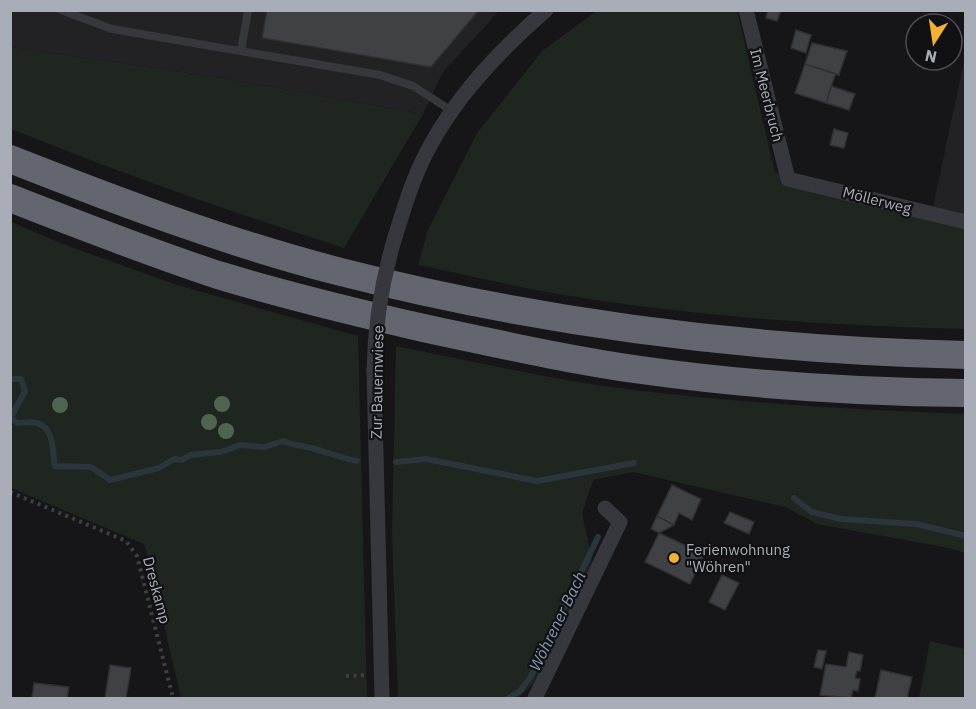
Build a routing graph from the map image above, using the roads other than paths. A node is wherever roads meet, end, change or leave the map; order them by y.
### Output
1 (61, 10) edge
2 (248, 10) edge
3 (546, 10) edge
4 (746, 10) edge
5 (241, 51) junction
6 (452, 111) junction
7 (10, 159) edge
8 (789, 179) joint
9 (10, 198) edge
10 (966, 222) edge
11 (966, 355) edge
12 (966, 393) edge
13 (605, 508) dead end
14 (382, 699) edge
15 (534, 699) edge

1 - 5 lane
2 - 5 lane
3 - 6 street, Zur Bauernwiese
4 - 8 street, Im Meerbruch
5 - 6 lane
6 - 14 street, Zur Bauernwiese, bridge
7 - 11 highway
8 - 10 street, Möllerweg
9 - 12 highway
13 - 15 street

